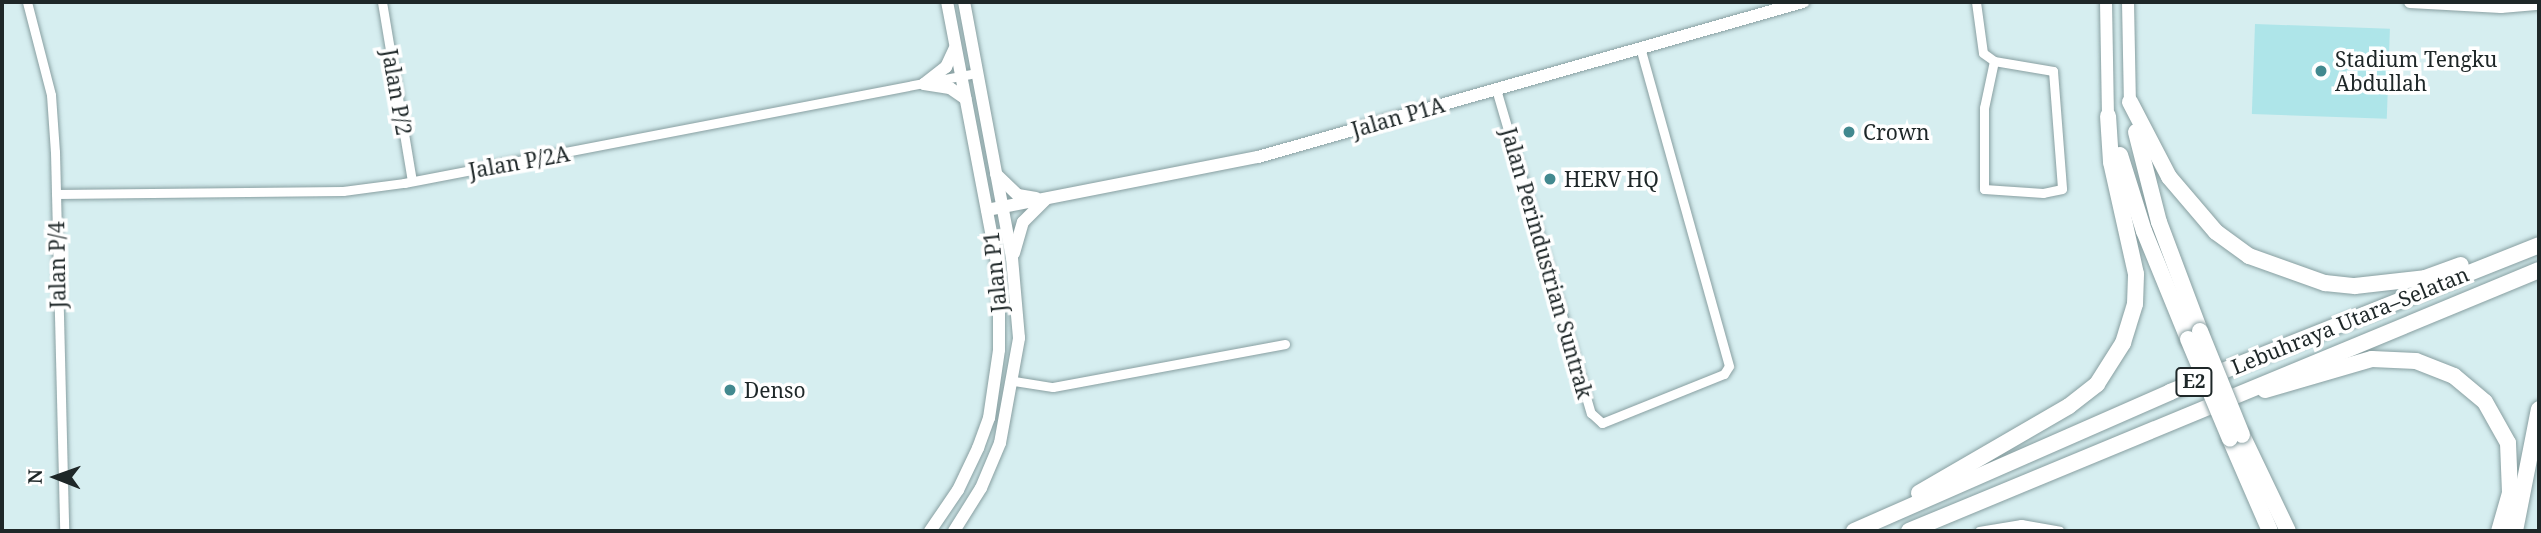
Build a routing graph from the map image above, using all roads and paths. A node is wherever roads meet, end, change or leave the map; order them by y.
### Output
1 (27, 2) edge
2 (382, 2) edge
3 (947, 2) edge
4 (964, 2) edge
5 (1803, 2) edge
6 (1976, 2) edge
7 (2410, 2) edge
8 (2539, 4) edge
9 (2106, 7) edge
10 (2128, 7) edge
11 (956, 47) junction
12 (1640, 48) junction
13 (1994, 61) junction
14 (976, 73) junction
15 (961, 76) junction
16 (924, 84) junction
17 (1496, 89) junction
18 (966, 99) junction
19 (2130, 102) junction
20 (2108, 116) junction
21 (996, 174) junction
22 (412, 181) junction
23 (56, 194) junction
24 (1047, 199) junction
25 (1002, 208) junction
26 (987, 210) junction
27 (2539, 237) edge
28 (2539, 245) edge
29 (1012, 258) junction
30 (2539, 270) edge
31 (2194, 335) junction
32 (1285, 344) dead end
33 (1014, 381) junction
34 (2248, 390) junction
35 (2539, 410) edge
36 (2236, 437) junction
37 (64, 531) edge
38 (930, 531) edge
39 (954, 531) edge
40 (1854, 531) edge
41 (1909, 531) edge
42 (1979, 531) edge
43 (2059, 531) edge
44 (2270, 531) edge
45 (2288, 531) edge
46 (2499, 531) edge
47 (2515, 531) edge

1 - 23 street, Jalan P/4
2 - 22 street, Jalan P/2
3 - 11 main road, Jalan P1
4 - 14 main road, Jalan P1
5 - 12 main road, Jalan P1A
6 - 13 street
7 - 8 main road
9 - 20 main road
10 - 19 main road
11 - 15 main road, Jalan P1
11 - 16 main road
12 - 17 main road, Jalan P1A
12 - 17 street, Jalan Perindustrian Suntrak
13 - 13 street
14 - 15 street, Jalan P/2A
14 - 21 main road, Jalan P1
15 - 16 street, Jalan P/2A
15 - 18 main road, Jalan P1
16 - 18 main road
16 - 22 street, Jalan P/2A
17 - 24 main road, Jalan P1A
18 - 26 main road, Jalan P1
19 - 27 highway
19 - 31 highway
20 - 31 highway
20 - 40 highway
21 - 24 main road
21 - 25 main road, Jalan P1
22 - 23 street, Jalan P/2A
23 - 37 street, Jalan P/4
24 - 25 main road, Jalan P1A
24 - 29 main road
25 - 26 main road, Jalan P1A
25 - 29 main road, Jalan P1
26 - 38 main road, Jalan P1
28 - 40 highway, Lebuhraya Utara–Selatan / E2
29 - 33 main road, Jalan P1
30 - 34 highway, Lebuhraya Utara–Selatan / E2
31 - 36 highway, bridge
32 - 33 street
33 - 39 main road, Jalan P1
34 - 41 highway, Lebuhraya Utara–Selatan / E2
34 - 46 highway
35 - 47 highway
36 - 44 highway
36 - 45 highway
42 - 43 street

